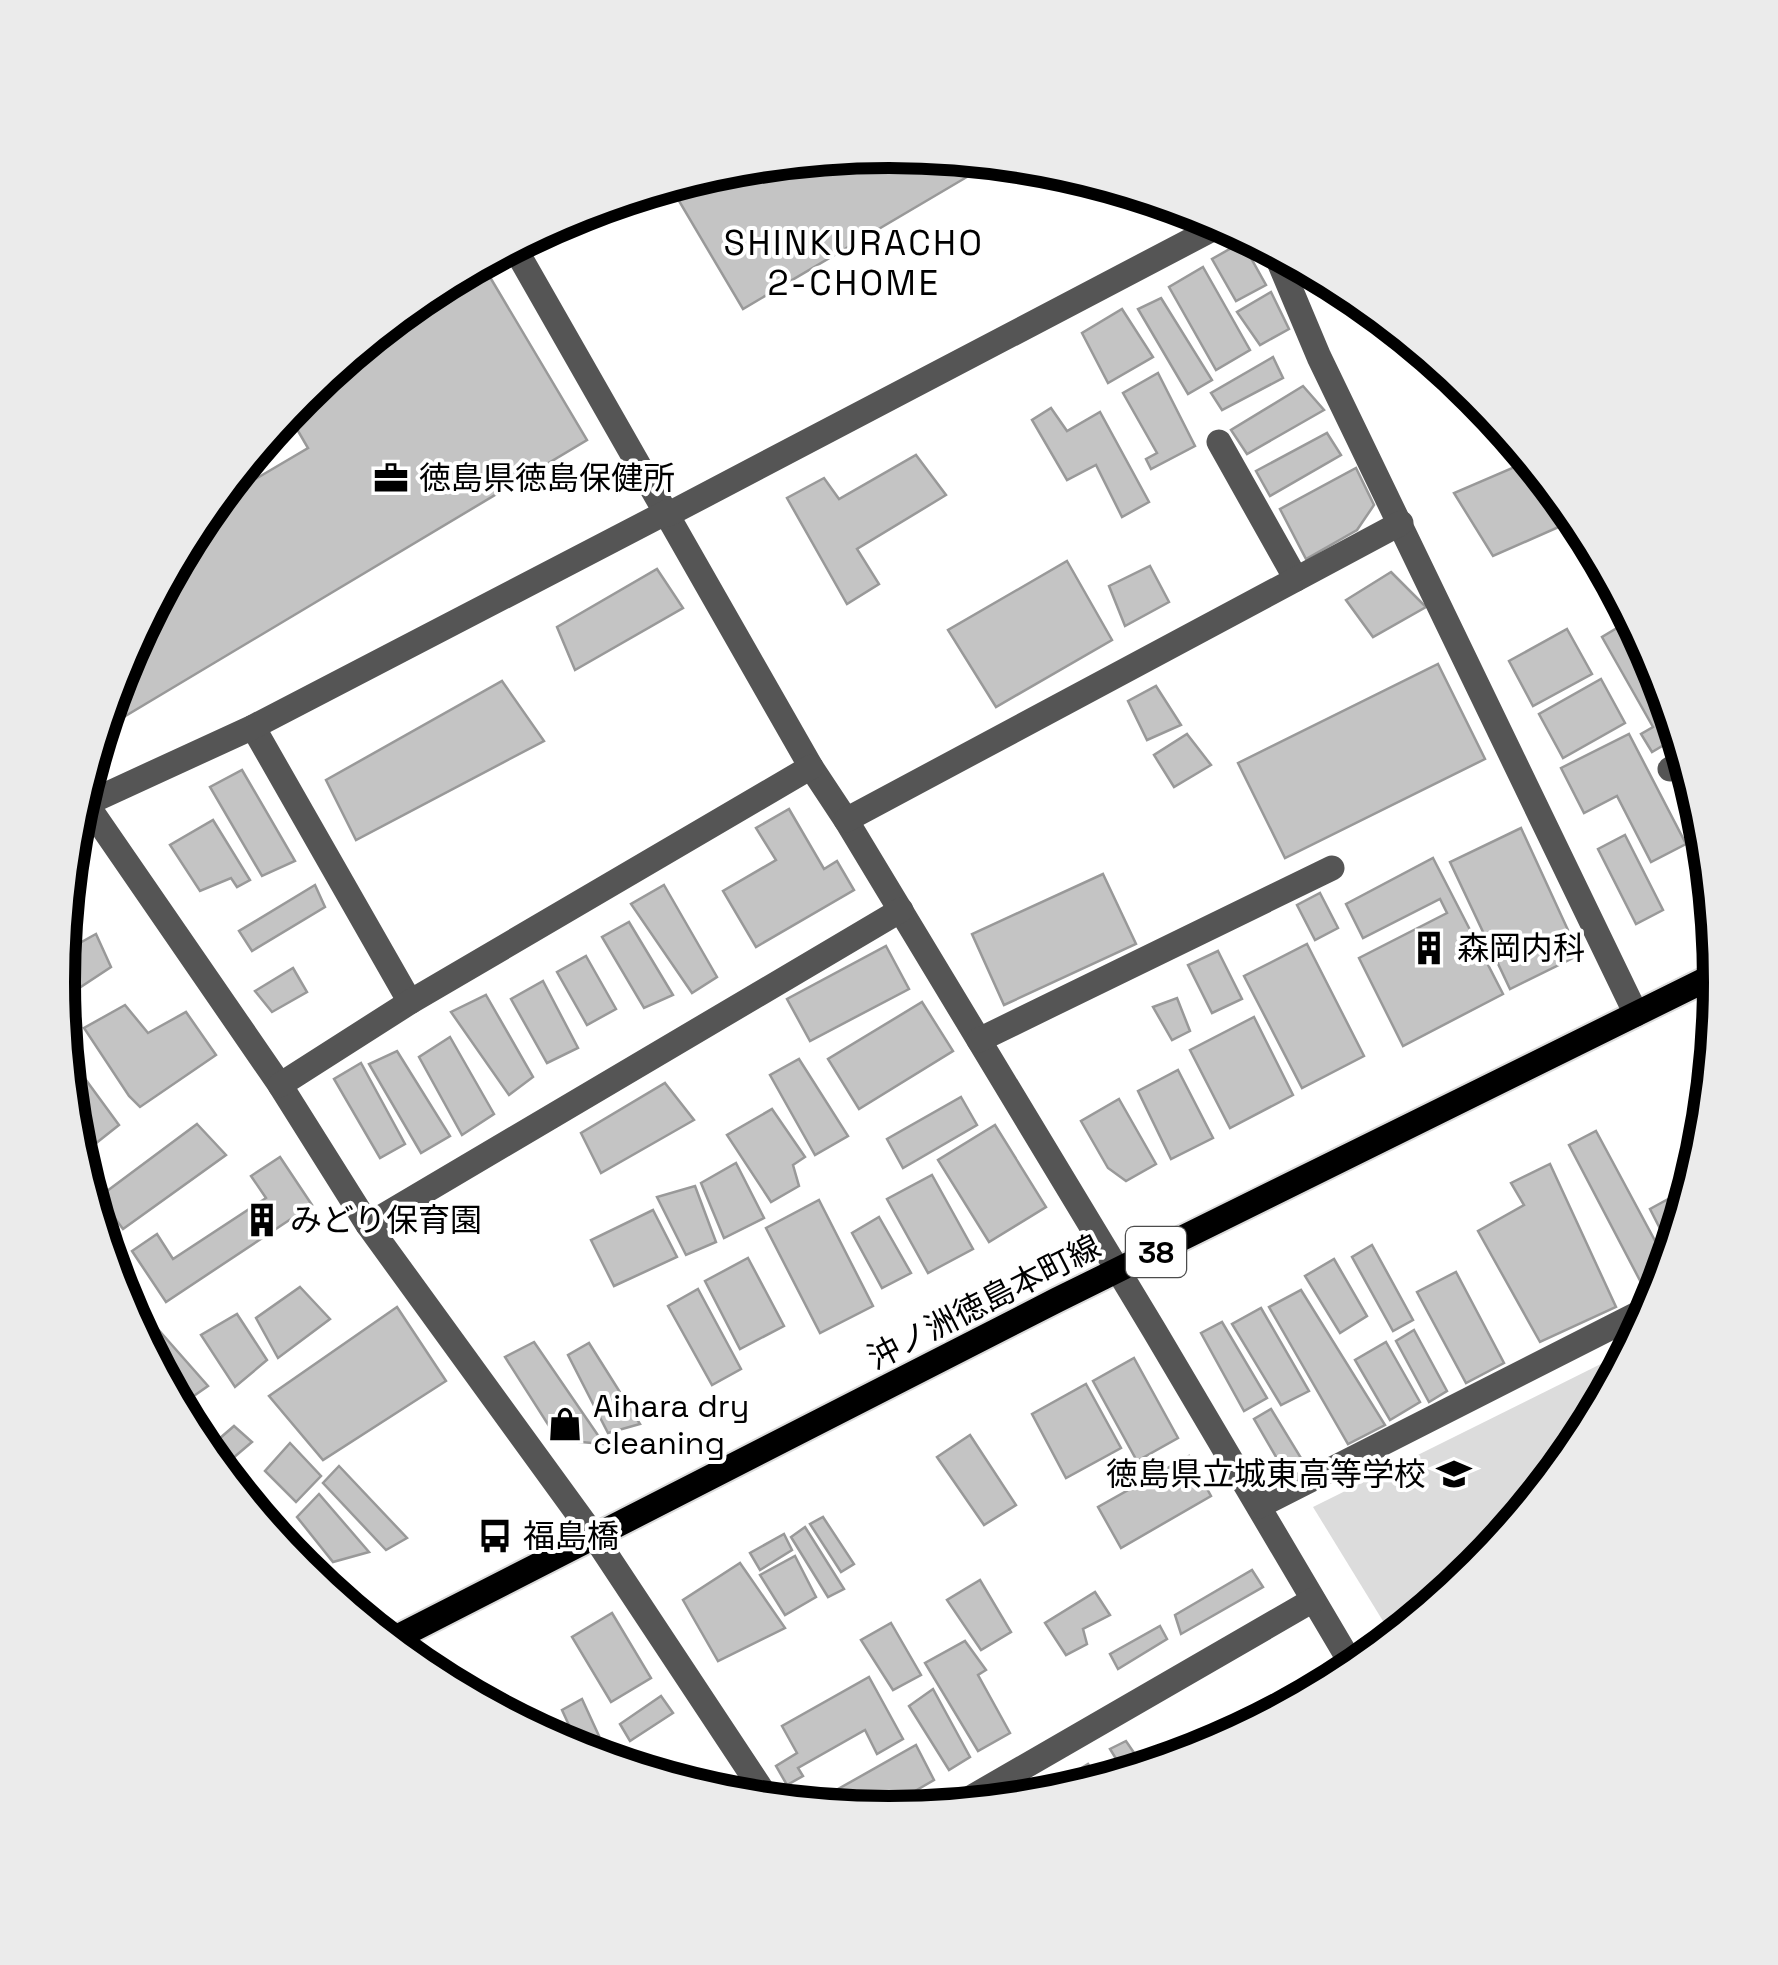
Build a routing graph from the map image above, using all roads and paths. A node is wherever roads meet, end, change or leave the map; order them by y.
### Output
1 (1206, 232) edge
2 (520, 257) edge
3 (1283, 271) edge
4 (1218, 442) dead end
5 (667, 512) junction
6 (1401, 524) junction
7 (1296, 579) junction
8 (253, 726) junction
9 (812, 767) junction
10 (98, 796) edge
11 (92, 819) edge
12 (846, 820) junction
13 (1332, 868) dead end
14 (901, 910) junction
15 (1703, 981) edge
16 (410, 1002) junction
17 (1636, 1014) junction
18 (979, 1040) junction
19 (280, 1086) junction
20 (368, 1225) junction
21 (1118, 1270) junction
22 (1630, 1317) edge
23 (1259, 1506) junction
24 (594, 1536) junction
25 (1313, 1600) junction
26 (402, 1635) edge
27 (1347, 1655) edge
28 (759, 1786) edge
29 (982, 1791) edge

1 - 5 street
2 - 5 street
3 - 6 street
4 - 7 street
5 - 8 street
5 - 9 street
6 - 7 street
6 - 17 street
7 - 12 street
8 - 10 street
8 - 16 street
9 - 12 street
9 - 16 street
11 - 19 street
12 - 14 street
13 - 18 street
14 - 18 street
14 - 20 street
15 - 17 main road, 沖ノ洲徳島本町線 / 38
16 - 19 street
17 - 21 main road, 沖ノ洲徳島本町線 / 38
18 - 21 street
19 - 20 street
20 - 24 street
21 - 23 street
21 - 24 main road, 沖ノ洲徳島本町線 / 38
22 - 23 street
23 - 25 street
24 - 26 main road, 沖ノ洲徳島本町線 / 38
24 - 28 street
25 - 27 street
25 - 29 street

